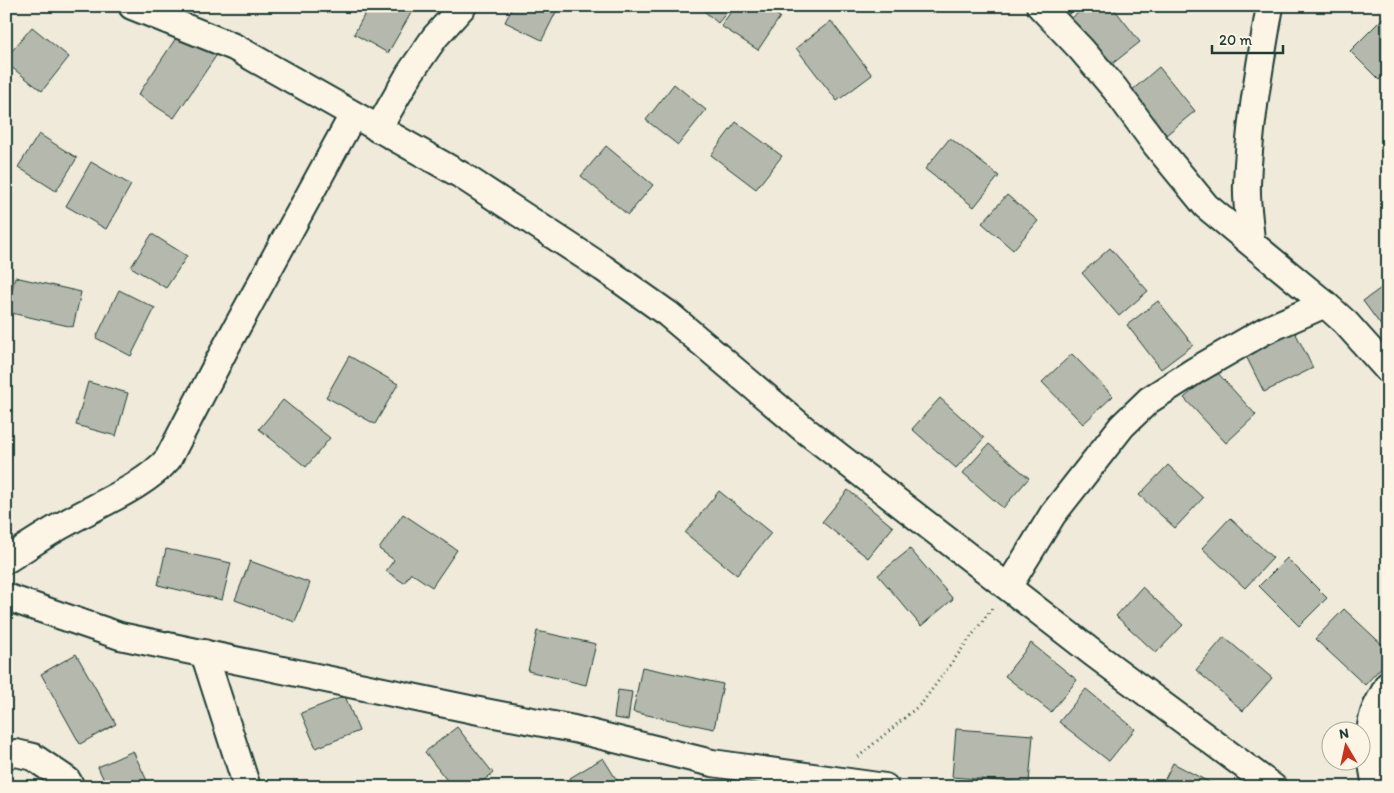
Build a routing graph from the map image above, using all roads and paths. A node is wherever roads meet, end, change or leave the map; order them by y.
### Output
1 (132, 6) edge
2 (463, 6) edge
3 (1040, 6) edge
4 (1270, 6) edge
5 (353, 115) junction
6 (378, 129) junction
7 (1250, 242) junction
8 (1325, 304) junction
9 (1388, 370) edge
10 (6, 560) edge
11 (1008, 588) junction
12 (6, 597) edge
13 (204, 653) junction
14 (1388, 685) edge
15 (6, 755) edge
16 (825, 783) edge
17 (70, 787) edge
18 (247, 787) edge
19 (885, 787) edge
20 (1273, 787) edge
21 (1376, 787) edge

1 - 5 street
2 - 6 street
3 - 7 street
4 - 7 street
5 - 6 street
5 - 10 street
6 - 11 street
7 - 8 street
8 - 9 street
8 - 11 street
11 - 16 path
11 - 20 street
12 - 13 street
13 - 16 street
13 - 18 street
14 - 21 street
15 - 17 street
16 - 19 street

